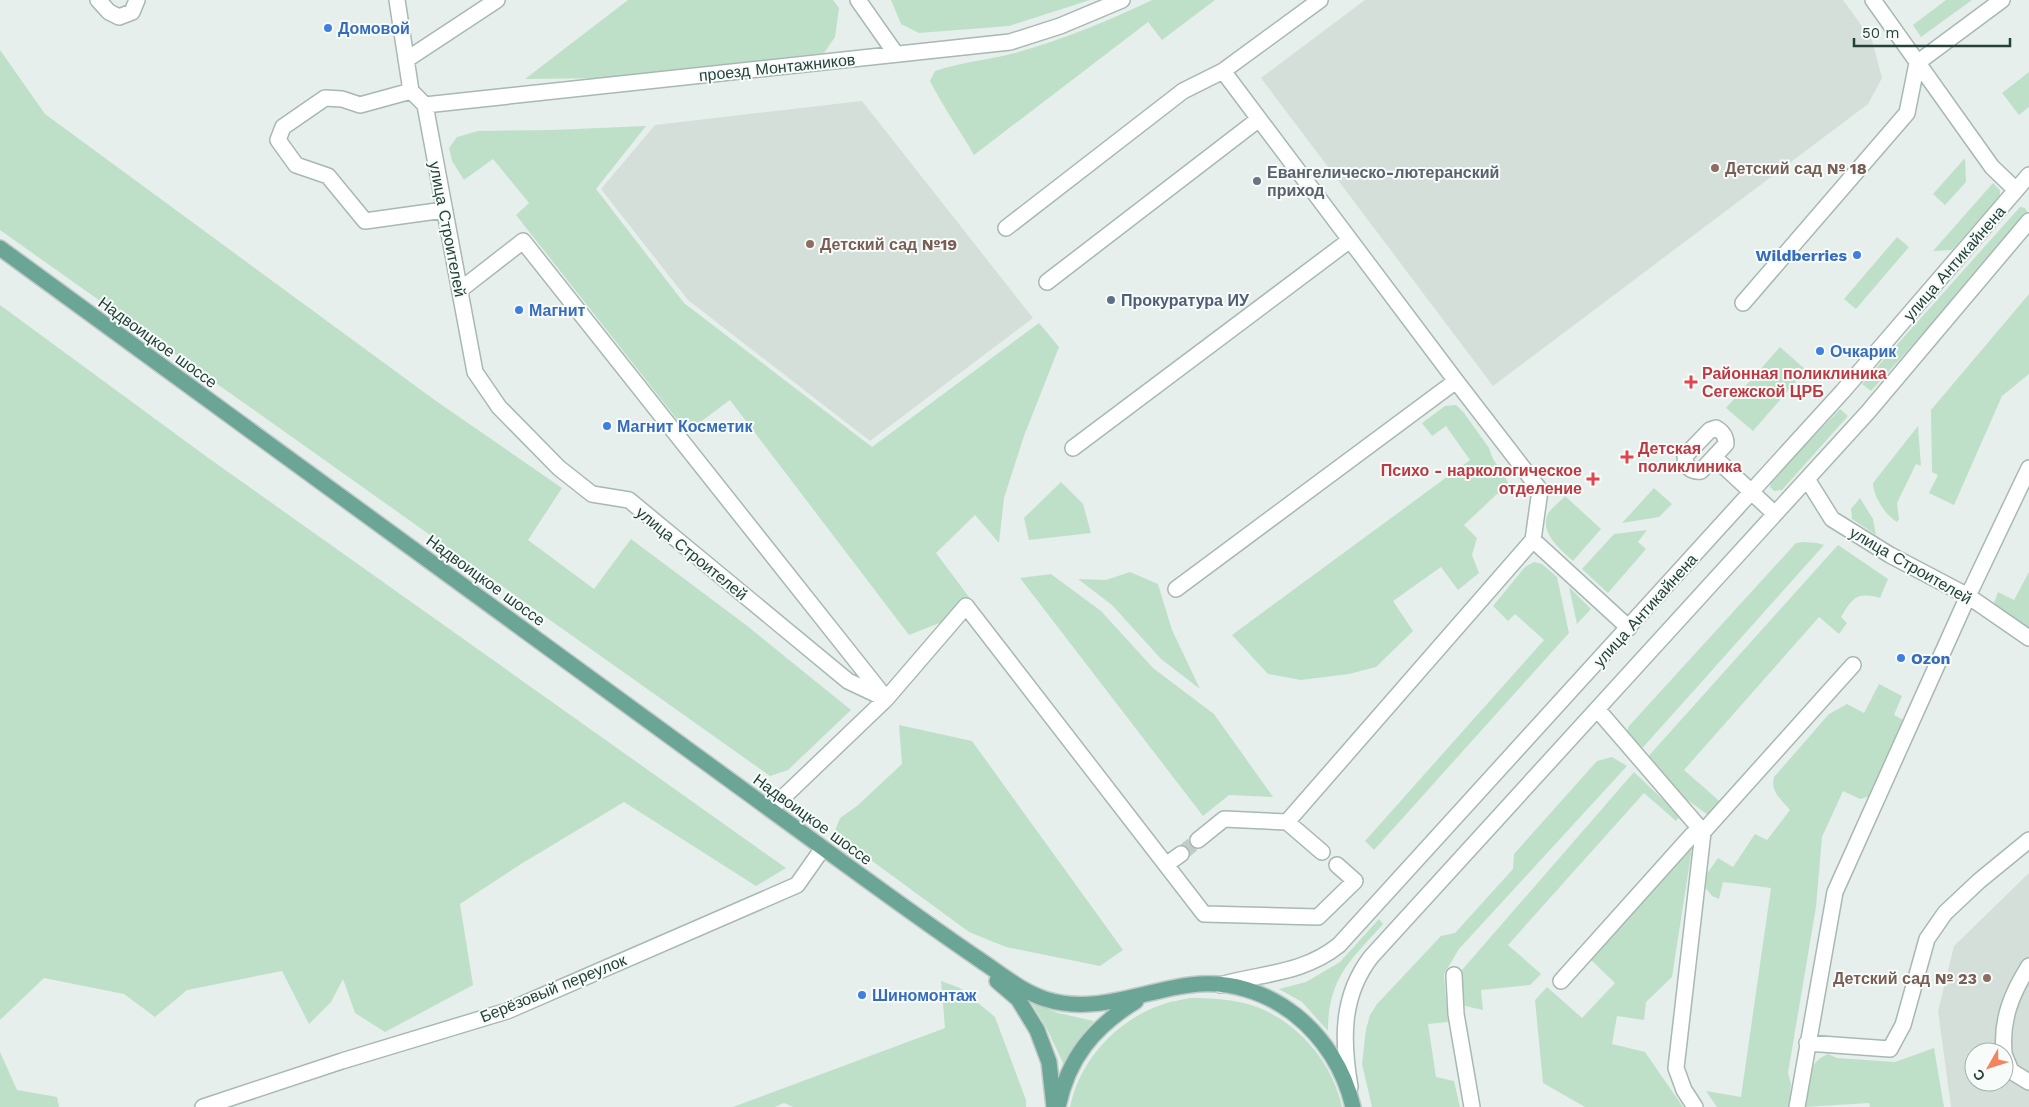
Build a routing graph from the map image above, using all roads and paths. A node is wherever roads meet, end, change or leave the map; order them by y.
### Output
1 (98, 0) edge
2 (136, 0) edge
3 (397, 0) edge
4 (497, 0) edge
5 (858, 0) edge
6 (1122, 0) edge
7 (1320, 0) edge
8 (1873, 0) edge
9 (2002, 0) edge
10 (896, 54) junction
11 (406, 60) junction
12 (1917, 63) junction
13 (1224, 71) junction
14 (411, 91) junction
15 (425, 105) junction
16 (1259, 119) junction
17 (2029, 175) edge
18 (2016, 190) junction
19 (444, 210) junction
20 (2029, 221) edge
21 (1006, 228) dead end
22 (1350, 240) junction
23 (0, 248) edge
24 (1047, 282) dead end
25 (460, 290) junction
26 (1743, 303) dead end
27 (1456, 381) junction
28 (1073, 448) dead end
29 (1714, 457) dead end
30 (2029, 468) edge
31 (1807, 480) junction
32 (1752, 493) junction
33 (1775, 514) junction
34 (1533, 540) junction
35 (1176, 589) dead end
36 (1968, 596) junction
37 (1629, 628) junction
38 (2029, 638) edge
39 (1853, 665) dead end
40 (886, 699) junction
41 (1597, 709) junction
42 (771, 809) junction
43 (1287, 822) junction
44 (1703, 832) junction
45 (1198, 840) tunnel mouth
46 (2029, 840) edge
47 (823, 848) junction
48 (1322, 852) dead end
49 (1181, 854) tunnel mouth
50 (1166, 864) junction
51 (1337, 865) dead end
52 (950, 940) junction
53 (2029, 966) edge
54 (1454, 975) dead end
55 (1561, 980) dead end
56 (1220, 985) junction
57 (1163, 990) junction
58 (2003, 1042) edge
59 (1807, 1043) junction
60 (2014, 1073) edge
61 (2029, 1082) edge
62 (203, 1107) edge
63 (1056, 1107) edge
64 (1353, 1107) edge
65 (1472, 1107) edge
66 (1695, 1107) edge
67 (1797, 1107) edge

1 - 2 street
3 - 11 street
4 - 11 street
5 - 10 street
6 - 10 street, проезд Монтажников
7 - 13 street
8 - 12 street
9 - 12 street
10 - 15 street, проезд Монтажников
11 - 14 street
12 - 18 street
12 - 26 street
13 - 16 street
13 - 21 street
14 - 15 street
14 - 19 street
15 - 19 street, улица Строителей
16 - 22 street
16 - 24 street
17 - 18 street, улица Антикайнена
18 - 32 street, улица Антикайнена
19 - 25 street, улица Строителей
20 - 31 street, улица Антикайнена
22 - 27 street
22 - 28 street
23 - 42 main road, Надвоицкое шоссе
25 - 40 street, улица Строителей
25 - 40 street
27 - 34 street
27 - 35 street
29 - 32 street
30 - 36 street
31 - 33 street, улица Антикайнена
31 - 36 street, улица Строителей
32 - 33 street
32 - 37 street, улица Антикайнена
33 - 41 street, улица Антикайнена
34 - 37 street
34 - 43 street
36 - 38 street, улица Строителей
36 - 59 street
37 - 56 street, улица Антикайнена
39 - 44 street
40 - 42 street
40 - 50 street
41 - 44 street
41 - 64 street, улица Антикайнена
42 - 47 main road, Надвоицкое шоссе
43 - 45 street
43 - 48 street
44 - 55 street
44 - 66 street
46 - 59 street
47 - 52 main road, Надвоицкое шоссе
47 - 62 street, Берёзовый переулок
49 - 50 street
50 - 51 street
52 - 57 main road
52 - 63 main road
53 - 58 street
54 - 65 street
56 - 57 main road
56 - 64 main road
57 - 63 main road
59 - 67 street
60 - 61 street

